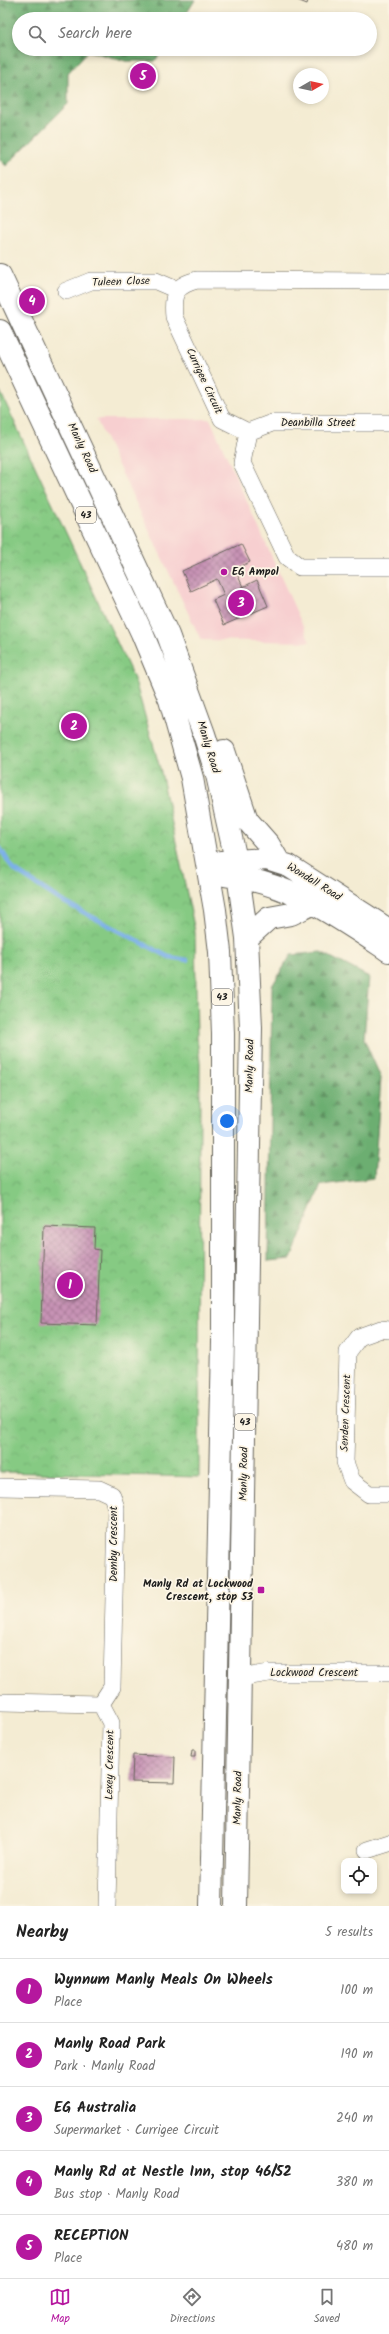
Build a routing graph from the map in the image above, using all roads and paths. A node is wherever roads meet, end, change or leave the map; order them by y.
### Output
1 (0, 275) edge
2 (389, 281) edge
3 (177, 290) junction
4 (66, 291) dead end
5 (0, 331) edge
6 (389, 423) edge
7 (248, 432) junction
8 (389, 567) edge
9 (175, 651) junction
10 (279, 862) junction
11 (237, 868) junction
12 (209, 869) junction
13 (314, 903) junction
14 (389, 930) edge
15 (247, 938) junction
16 (389, 951) edge
17 (389, 1330) edge
18 (0, 1487) edge
19 (389, 1494) edge
20 (389, 1673) edge
21 (240, 1678) junction
22 (0, 1702) edge
23 (101, 1704) junction
24 (389, 1843) edge
25 (367, 1850) dead end
26 (107, 1906) edge
27 (212, 1906) edge
28 (236, 1906) edge

1 - 9 main road, Manly Road / 43
2 - 3 street
3 - 4 street, Tuleen Close
3 - 7 street, Currigee Circuit
5 - 12 main road, Manly Road / 43
6 - 7 street, Deanbilla Street
7 - 8 street
9 - 10 main road
9 - 11 main road, Manly Road / 43
10 - 11 main road, Wondall Road
10 - 14 main road, Wondall Road
11 - 12 main road, Wondall Road
11 - 13 main road, Wondall Road
11 - 15 main road, Manly Road / 43
12 - 27 main road, Manly Road / 43
13 - 15 main road
13 - 16 main road, Wondall Road
15 - 21 main road, Manly Road / 43
17 - 19 street, Senden Crescent
18 - 23 street, Demby Crescent
20 - 21 street, Lockwood Crescent
21 - 28 main road, Manly Road / 43
22 - 23 street
23 - 26 street, Lexey Crescent
24 - 25 street

